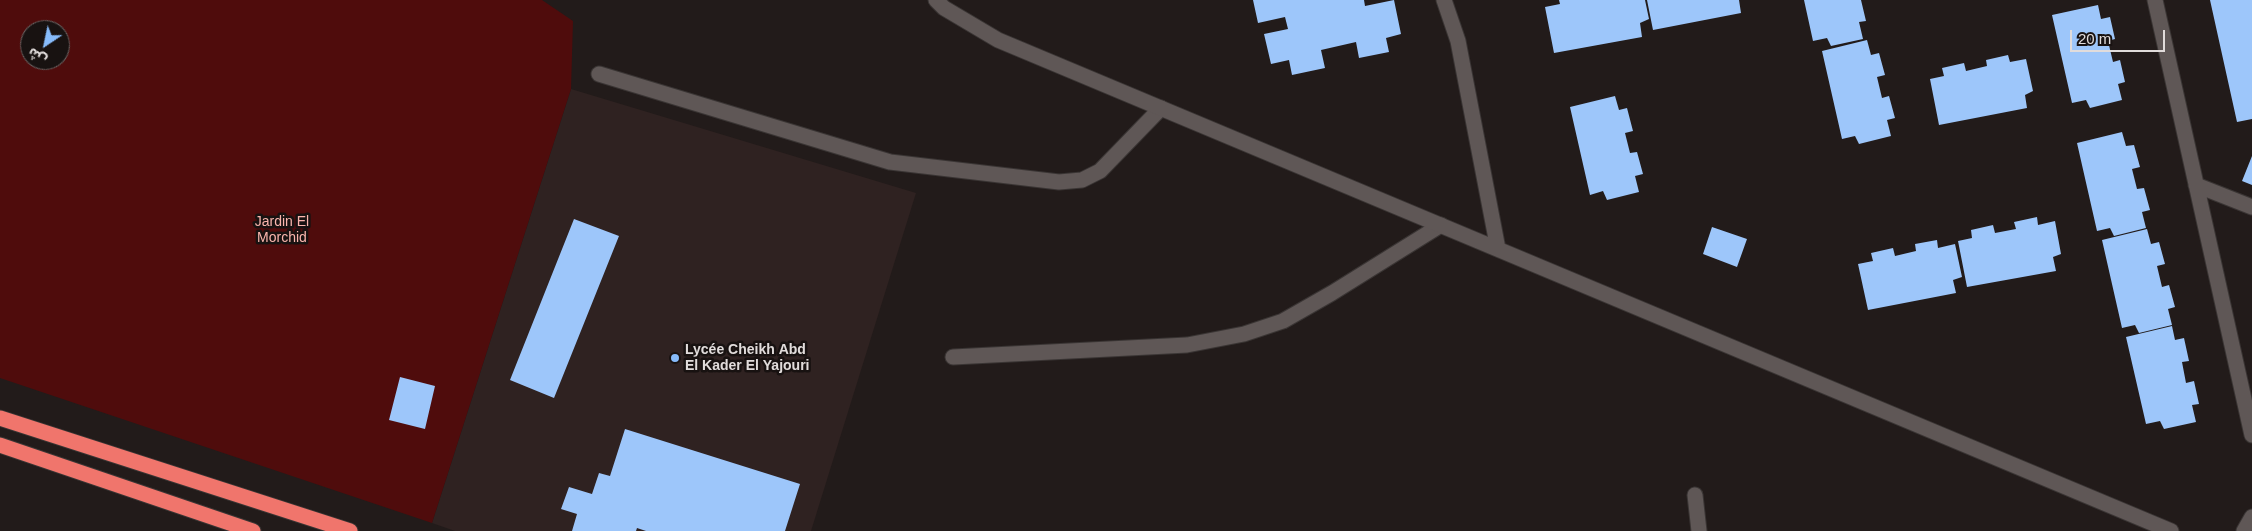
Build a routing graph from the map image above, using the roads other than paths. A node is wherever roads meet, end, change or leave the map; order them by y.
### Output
1 (936, 0) edge
2 (1444, 0) edge
3 (2155, 0) edge
4 (600, 74) dead end
5 (1161, 108) junction
6 (2196, 185) junction
7 (2252, 207) edge
8 (1440, 225) junction
9 (1498, 249) junction
10 (954, 357) dead end
11 (0, 418) edge
12 (2252, 435) edge
13 (0, 445) edge
14 (1696, 494) dead end
15 (2252, 517) edge
16 (253, 531) edge
17 (350, 531) edge
18 (1698, 531) edge
19 (2171, 531) edge
20 (2244, 531) edge

1 - 5 street
2 - 9 street
3 - 6 street
4 - 5 street
5 - 8 street
6 - 7 street
6 - 12 street
8 - 9 street
8 - 10 street
9 - 19 street
11 - 17 highway
13 - 16 highway
14 - 18 street
15 - 20 street

